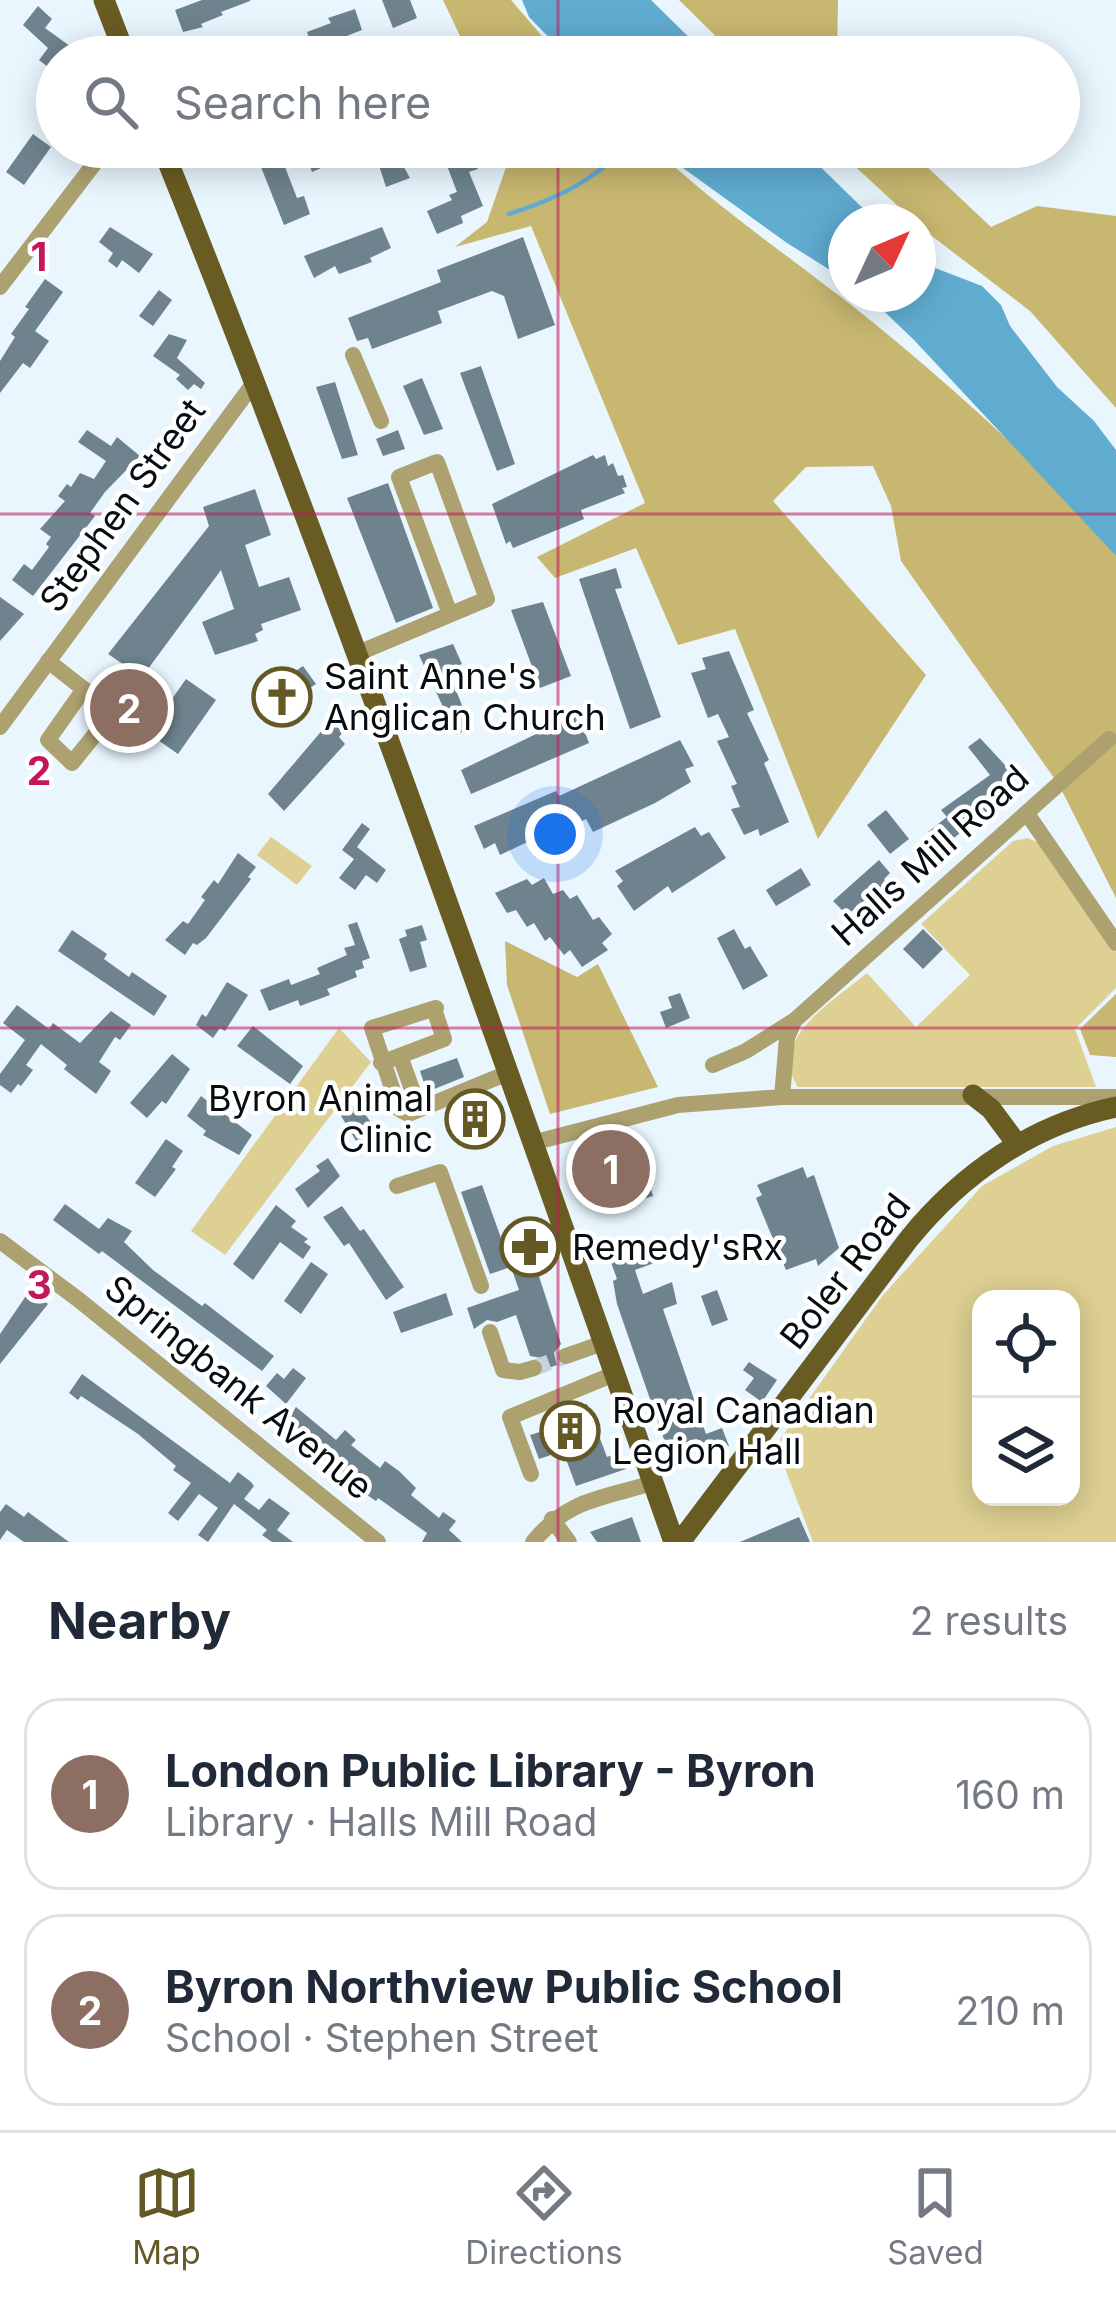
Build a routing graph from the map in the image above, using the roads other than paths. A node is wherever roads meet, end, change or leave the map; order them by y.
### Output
1 (104, 0) edge
2 (118, 36) edge
3 (90, 168) edge
4 (170, 168) edge
5 (0, 287) edge
6 (352, 355) dead end
7 (256, 380) junction
8 (381, 422) dead end
9 (450, 614) junction
10 (356, 654) junction
11 (48, 662) junction
12 (84, 689) dead end
13 (0, 728) edge
14 (1109, 739) dead end
15 (1028, 815) junction
16 (1116, 943) edge
17 (795, 1020) junction
18 (400, 1056) junction
19 (381, 1064) junction
20 (713, 1065) dead end
21 (508, 1073) junction
22 (413, 1093) dead end
23 (782, 1096) junction
24 (973, 1096) junction
25 (1116, 1097) edge
26 (1116, 1108) edge
27 (532, 1143) junction
28 (1017, 1144) junction
29 (397, 1186) dead end
30 (3, 1249) edge
31 (481, 1286) dead end
32 (490, 1333) dead end
33 (604, 1343) junction
34 (566, 1357) tunnel mouth
35 (534, 1368) dead end
36 (614, 1374) junction
37 (531, 1474) dead end
38 (652, 1483) junction
39 (552, 1519) junction
40 (378, 1542) edge
41 (533, 1542) edge
42 (569, 1542) edge
43 (677, 1542) edge

1 - 2 main road
3 - 5 street
4 - 7 main road
6 - 8 street
7 - 10 main road
7 - 11 street, Stephen Street
9 - 9 street
9 - 10 street
10 - 21 main road
11 - 12 street
11 - 13 street, Stephen Street
14 - 15 street, Halls Mill Road
15 - 16 street
15 - 17 street, Halls Mill Road
17 - 20 street, Halls Mill Road
17 - 23 street
18 - 19 street
18 - 19 street
18 - 22 street
19 - 21 street
21 - 27 main road
23 - 24 street
23 - 27 street
24 - 25 street
24 - 28 main road
26 - 28 main road, Boler Road
27 - 33 main road
28 - 43 main road, Boler Road
29 - 31 street
30 - 40 street, Springbank Avenue
32 - 35 street
33 - 34 street
33 - 36 main road
36 - 37 street
36 - 38 main road
38 - 39 street
38 - 43 main road
39 - 41 street
39 - 42 street

